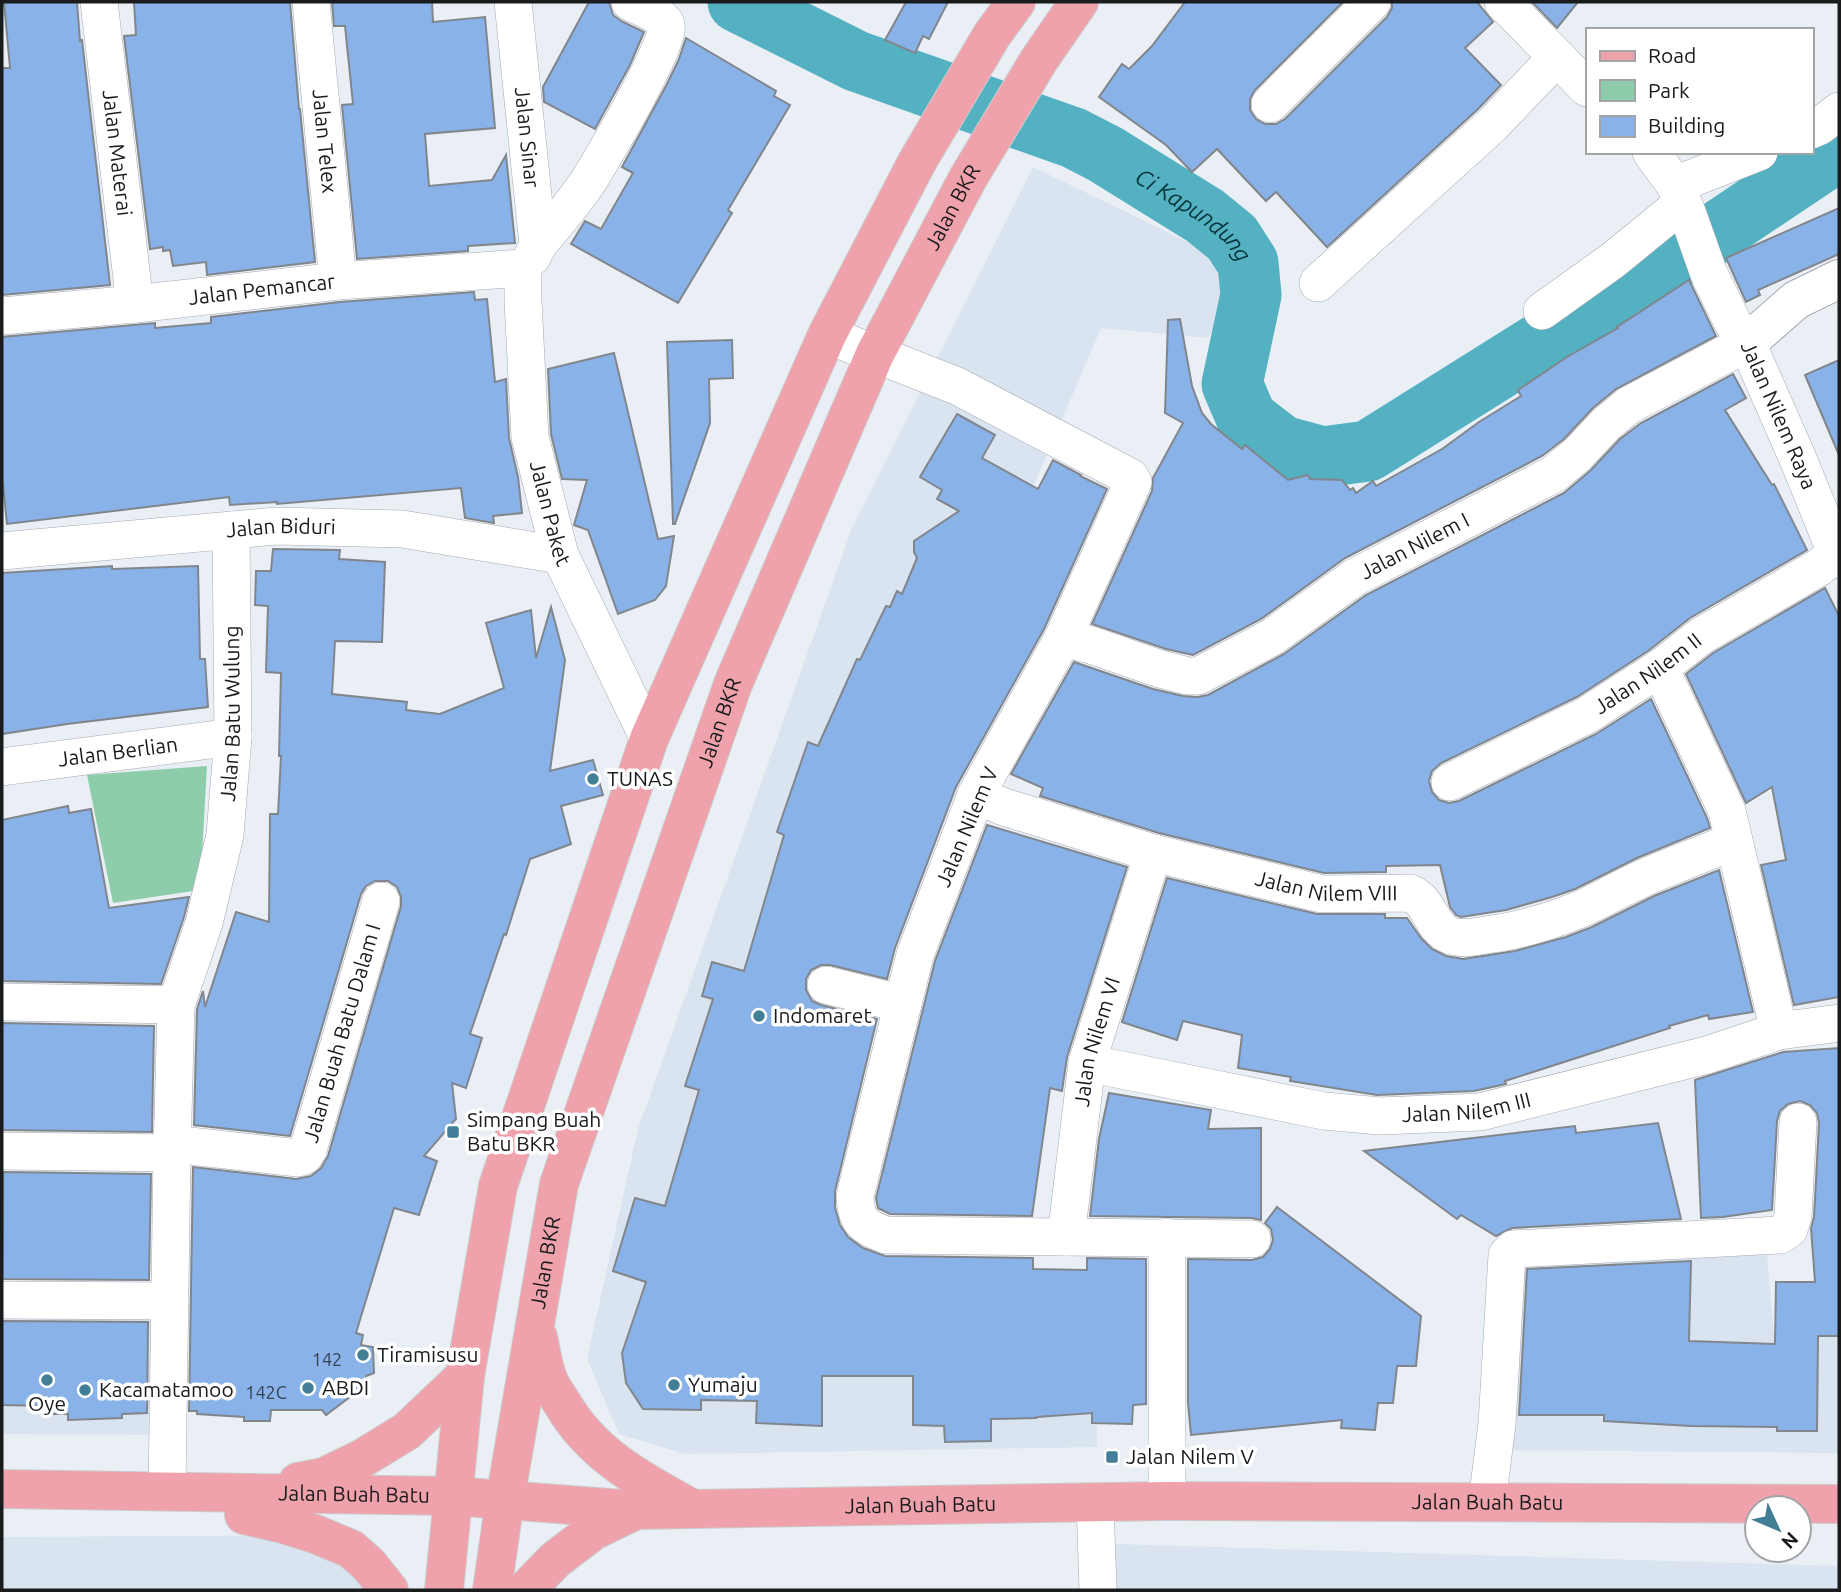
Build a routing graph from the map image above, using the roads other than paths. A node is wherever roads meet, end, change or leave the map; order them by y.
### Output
1 (99, 2) edge
2 (311, 2) edge
3 (513, 2) edge
4 (630, 2) edge
5 (1016, 2) edge
6 (1079, 2) edge
7 (1372, 2) edge
8 (1503, 2) edge
9 (1557, 57) junction
10 (1586, 87) edge
11 (1270, 104) dead end
12 (1839, 111) edge
13 (1813, 129) edge
14 (1652, 154) edge
15 (1756, 154) edge
16 (1682, 200) junction
17 (531, 257) junction
18 (1839, 279) edge
19 (338, 281) junction
20 (1318, 283) dead end
21 (135, 304) junction
22 (1542, 311) dead end
23 (2, 316) edge
24 (827, 335) junction
25 (1747, 343) junction
26 (875, 354) junction
27 (231, 530) junction
28 (2, 551) edge
29 (560, 555) junction
30 (1838, 555) edge
31 (1063, 638) junction
32 (1660, 668) junction
33 (233, 737) junction
34 (649, 739) junction
35 (2, 767) edge
36 (1451, 782) dead end
37 (976, 794) junction
38 (1734, 841) junction
39 (1153, 853) junction
40 (381, 901) dead end
41 (826, 985) dead end
42 (2, 1002) edge
43 (903, 1004) junction
44 (176, 1005) junction
45 (1839, 1023) edge
46 (1779, 1031) junction
47 (1087, 1063) junction
48 (1798, 1122) dead end
49 (172, 1148) junction
50 (2, 1151) edge
51 (1066, 1237) junction
52 (1167, 1237) junction
53 (1252, 1239) dead end
54 (2, 1300) edge
55 (170, 1301) junction
56 (535, 1325) junction
57 (465, 1376) junction
58 (2, 1489) edge
59 (167, 1490) junction
60 (1167, 1501) junction
61 (1095, 1502) junction
62 (1487, 1502) junction
63 (247, 1503) junction
64 (1839, 1504) edge
65 (691, 1508) junction
66 (452, 1510) junction
67 (636, 1510) junction
68 (2, 1513) edge
69 (503, 1513) junction
70 (389, 1590) edge
71 (444, 1590) edge
72 (492, 1590) edge
73 (526, 1590) edge
74 (1098, 1590) edge

1 - 21 street, Jalan Materai
2 - 19 street, Jalan Telex
3 - 17 street, Jalan Sinar
4 - 17 street
5 - 24 main road
6 - 26 main road, Jalan BKR
7 - 11 street
8 - 9 street
9 - 10 street
9 - 20 street
12 - 13 street
14 - 16 street, Jalan Nilem Raya
15 - 16 street
16 - 22 street
16 - 25 street, Jalan Nilem Raya
17 - 19 street, Jalan Pemancar
17 - 29 street, Jalan Paket
18 - 25 street
19 - 21 street, Jalan Pemancar
21 - 23 street, Jalan Pemancar
24 - 26 street, Jalan Nilem V
24 - 34 main road
25 - 30 street, Jalan Nilem Raya
25 - 31 street, Jalan Nilem I
26 - 31 street, Jalan Nilem V
26 - 56 main road, Jalan BKR
27 - 28 street, Jalan Biduri
27 - 29 street, Jalan Biduri
27 - 33 street, Jalan Batu Wulung
29 - 34 street, Jalan Paket
30 - 32 street, Jalan Nilem II
31 - 37 street, Jalan Nilem V
32 - 36 street, Jalan Nilem II
32 - 38 street
33 - 35 street, Jalan Berlian
33 - 44 street, Jalan Batu Wulung
34 - 57 main road
37 - 39 street, Jalan Nilem VIII
37 - 43 street, Jalan Nilem V
38 - 39 street, Jalan Nilem VIII
38 - 46 street
39 - 47 street, Jalan Nilem VI
40 - 49 street, Jalan Buah Batu Dalam I
41 - 43 street
42 - 44 street
43 - 51 street, Jalan Nilem V
44 - 49 street
45 - 46 street, Jalan Nilem III
46 - 47 street, Jalan Nilem III
47 - 51 street, Jalan Nilem VI
48 - 62 street
49 - 50 street
49 - 55 street
51 - 52 street, Jalan Nilem V
52 - 53 street, Jalan Nilem V
52 - 60 street
54 - 55 street
55 - 59 street
56 - 65 main road
56 - 69 main road, Jalan BKR
57 - 63 main road
57 - 66 main road
58 - 59 main road, Jalan Buah Batu
59 - 63 main road, Jalan Buah Batu
60 - 61 main road, Jalan Buah Batu
60 - 62 main road, Jalan Buah Batu
61 - 65 main road, Jalan Buah Batu
61 - 74 street
62 - 64 main road, Jalan Buah Batu
63 - 66 main road, Jalan Buah Batu
63 - 68 main road, Jalan Buah Batu
63 - 70 main road
65 - 67 main road, Jalan Buah Batu
66 - 69 main road, Jalan Buah Batu
66 - 71 main road
67 - 69 main road, Jalan Buah Batu
67 - 73 main road
69 - 72 main road, Jalan BKR

